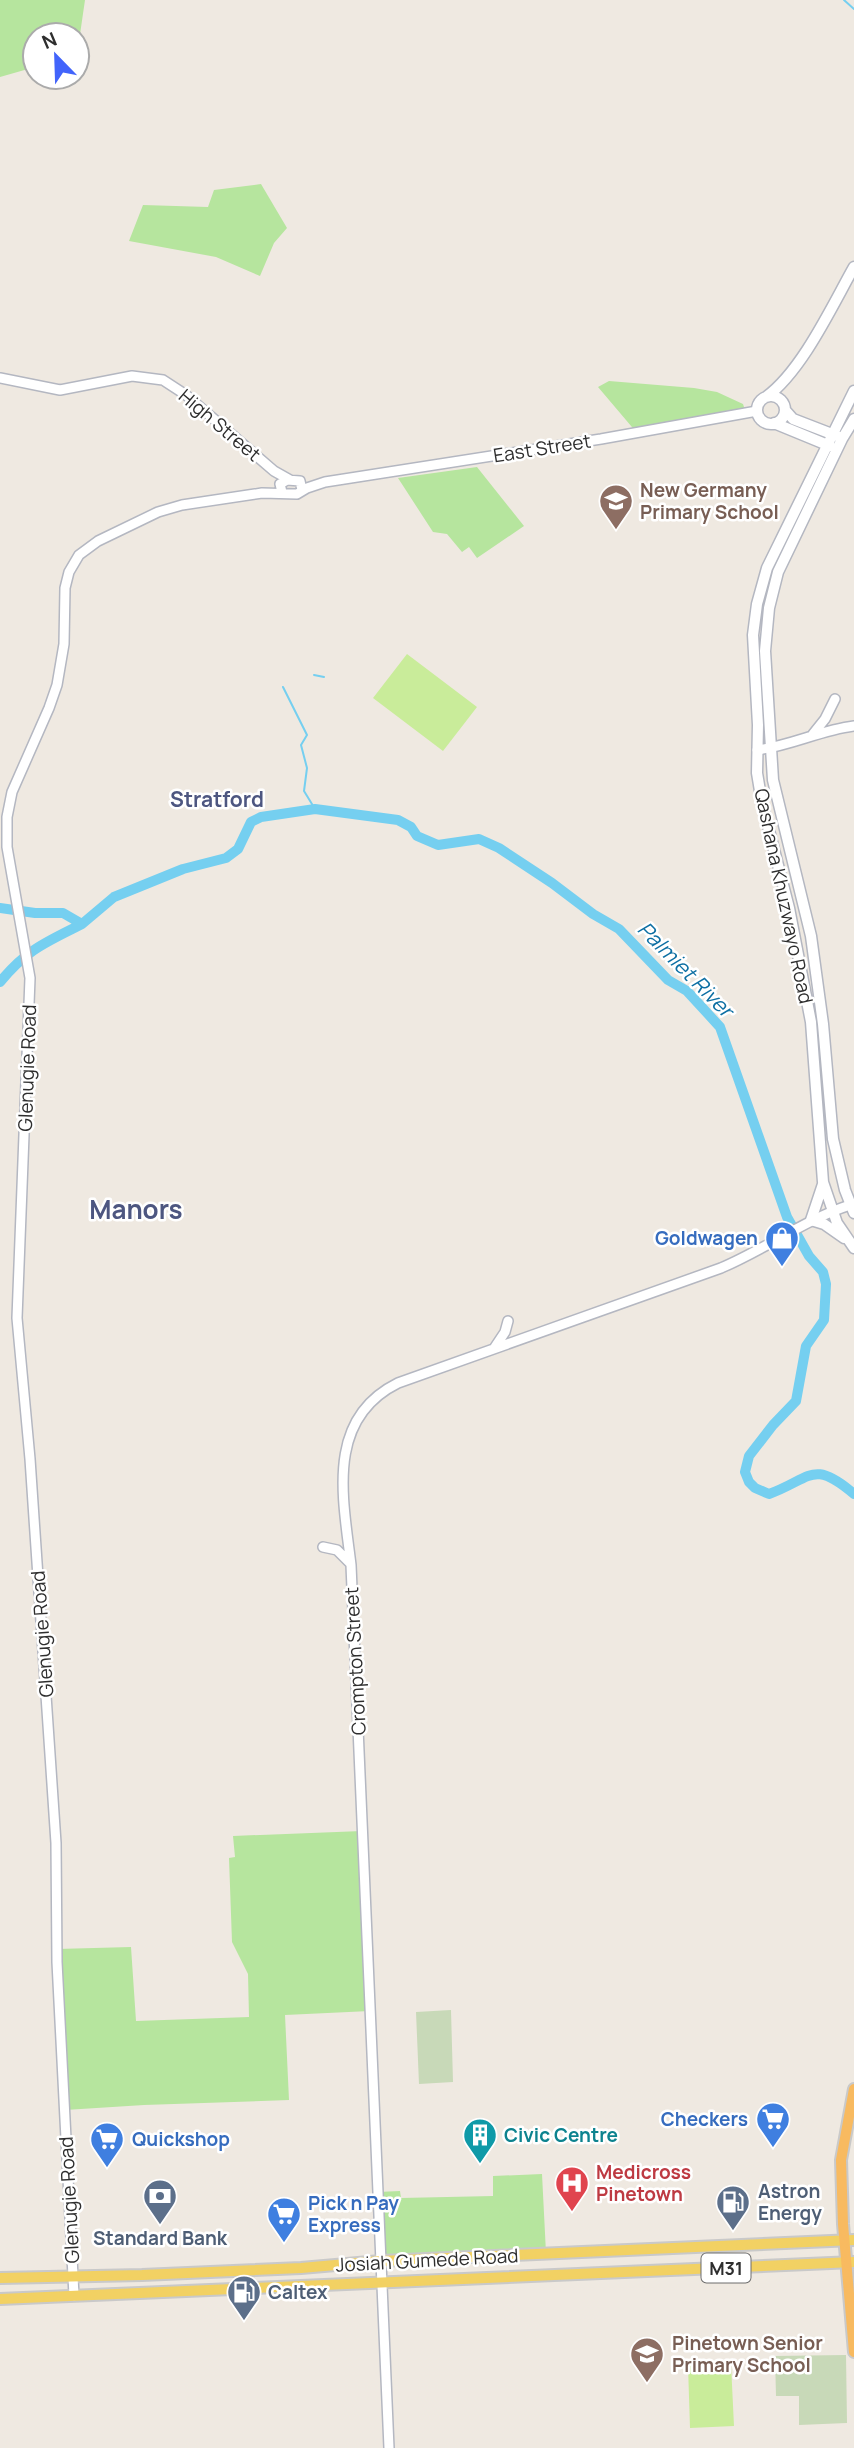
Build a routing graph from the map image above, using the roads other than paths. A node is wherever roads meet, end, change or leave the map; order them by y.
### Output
1 (854, 267) edge
2 (0, 378) edge
3 (786, 380) junction
4 (854, 391) edge
5 (766, 397) junction
6 (784, 406) junction
7 (757, 411) junction
8 (854, 419) edge
9 (774, 424) junction
10 (837, 440) junction
11 (827, 444) junction
12 (289, 485) junction
13 (835, 699) dead end
14 (854, 726) edge
15 (812, 736) junction
16 (770, 749) junction
17 (757, 750) junction
18 (16, 900) joint
19 (824, 1182) junction
20 (852, 1209) edge
21 (833, 1211) junction
22 (811, 1220) junction
23 (852, 1245) edge
24 (509, 1321) dead end
25 (494, 1348) junction
26 (323, 1547) dead end
27 (351, 1565) junction
28 (854, 2089) edge
29 (849, 2241) edge
30 (381, 2261) junction
31 (850, 2262) edge
32 (73, 2275) junction
33 (0, 2278) edge
34 (382, 2284) junction
35 (74, 2296) junction
36 (0, 2299) edge
37 (854, 2352) edge
38 (389, 2448) edge

1 - 3 main road
2 - 12 street, High Street
3 - 5 main road
3 - 6 main road
4 - 10 main road, Qashana Khuzwayo Road
5 - 6 main road
5 - 7 main road
6 - 9 main road
6 - 10 main road
7 - 9 main road
7 - 12 street, East Street
8 - 10 main road, Qashana Khuzwayo Road
9 - 11 main road
10 - 11 main road
10 - 16 main road, Qashana Khuzwayo Road
11 - 17 main road, Qashana Khuzwayo Road
12 - 18 street, East Street
13 - 15 street
14 - 15 street
15 - 16 street
16 - 17 street
16 - 20 main road, Qashana Khuzwayo Road
17 - 19 main road, Qashana Khuzwayo Road
18 - 32 street, Glenugie Road
19 - 21 main road, Qashana Khuzwayo Road
19 - 22 main road
20 - 21 street, Crompton Street
21 - 22 street, Crompton Street
21 - 23 main road, Qashana Khuzwayo Road
22 - 23 main road
22 - 25 street, Crompton Street
24 - 25 street
25 - 27 street, Crompton Street
26 - 27 street
27 - 30 street, Crompton Street
28 - 29 highway
29 - 30 main road, Josiah Gumede Road / M31
29 - 31 highway
30 - 32 main road, Josiah Gumede Road / M31
30 - 34 street, Crompton Street
31 - 34 main road, Josiah Gumede Road / M31
31 - 37 highway
32 - 33 main road, Josiah Gumede Road / M31
32 - 35 street, Glenugie Road
34 - 35 main road, Josiah Gumede Road / M31
34 - 38 street, Crompton Street
35 - 36 main road, Josiah Gumede Road / M31

